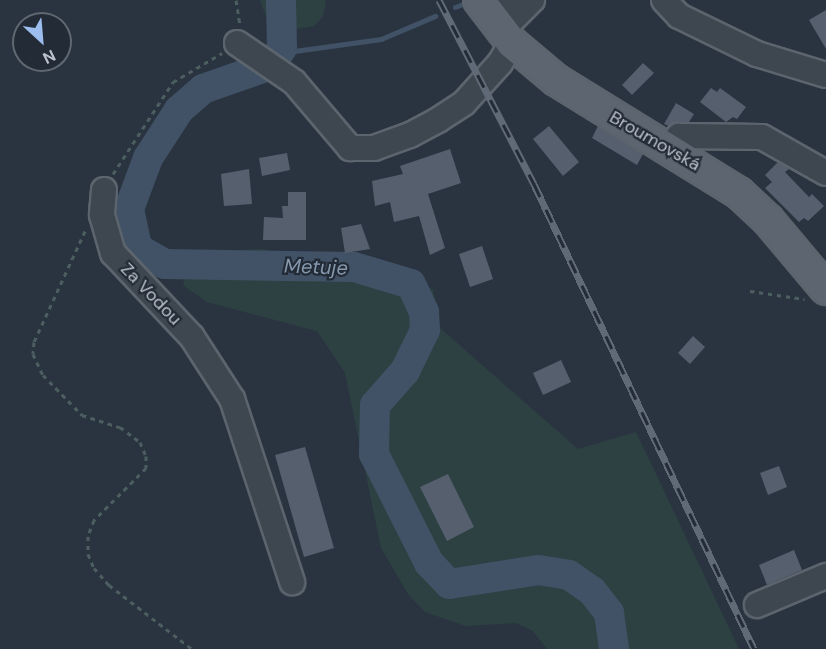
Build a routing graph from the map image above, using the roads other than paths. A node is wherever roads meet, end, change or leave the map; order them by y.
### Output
1 (479, 0) edge
2 (663, 0) edge
3 (513, 17) edge
4 (247, 49) road end
5 (826, 75) edge
6 (669, 147) junction
7 (826, 173) edge
8 (104, 190) road end
9 (817, 294) edge
10 (826, 576) edge
11 (292, 582) dead end
12 (757, 604) dead end

1 - 3 main road, Broumovská
2 - 5 street
3 - 4 street
3 - 6 main road, Broumovská
6 - 7 street
6 - 9 main road, Broumovská
8 - 11 street, Za Vodou
10 - 12 street

